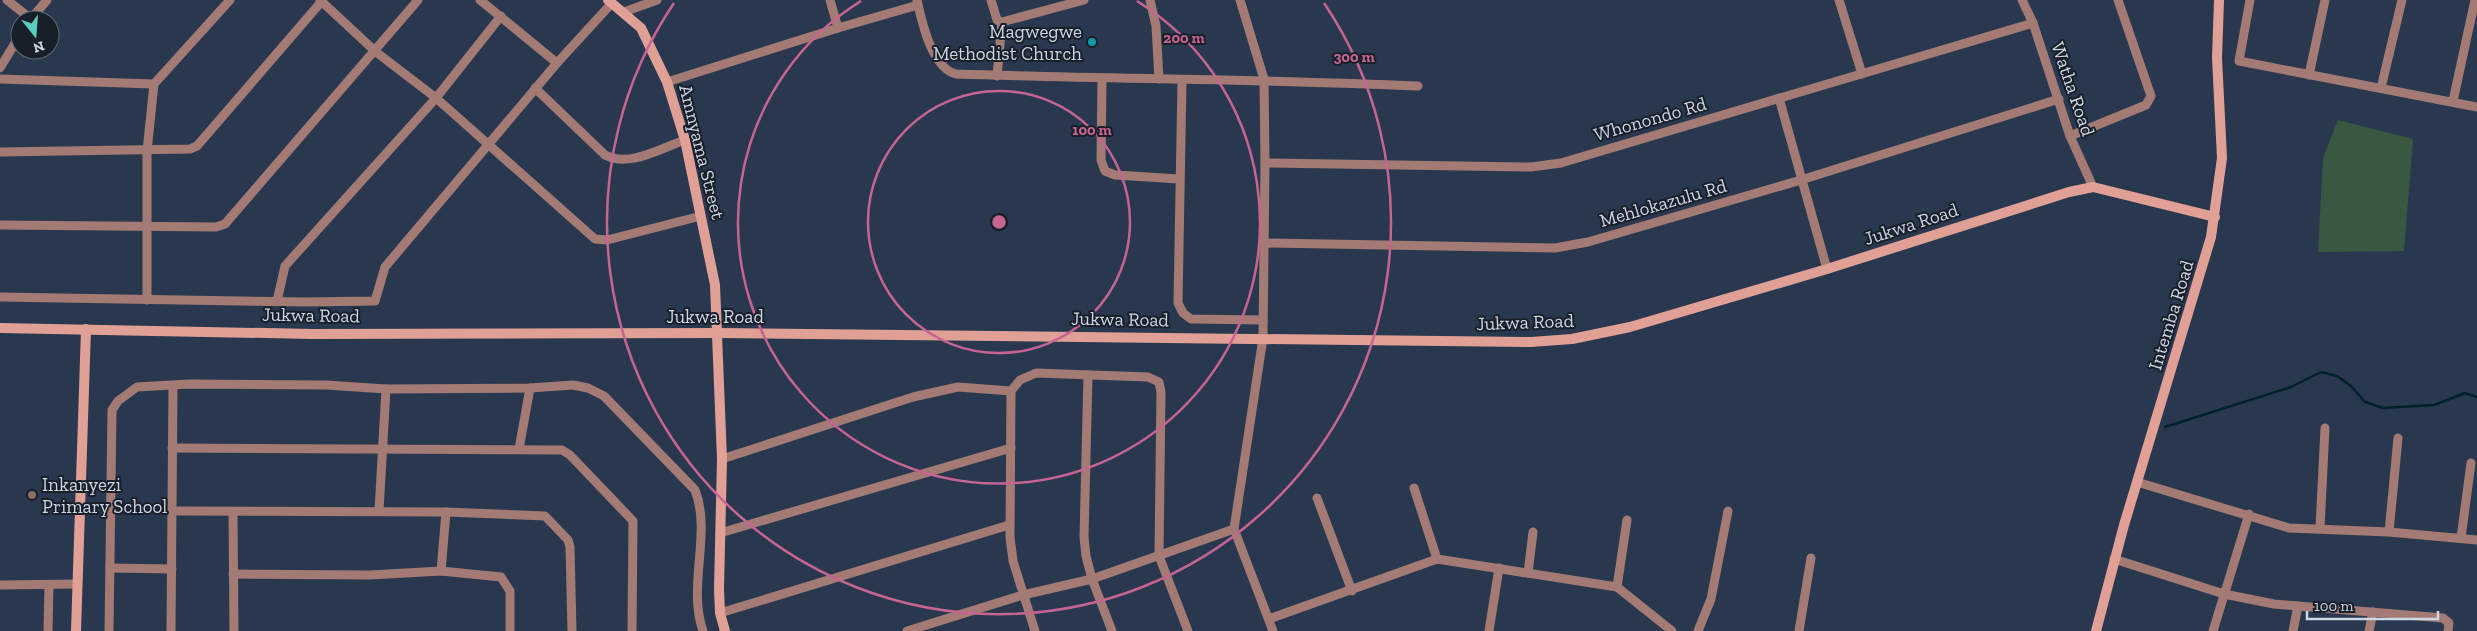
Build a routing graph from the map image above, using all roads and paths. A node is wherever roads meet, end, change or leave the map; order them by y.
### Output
1 (8, 0) edge
2 (47, 0) edge
3 (230, 0) edge
4 (418, 0) edge
5 (480, 0) edge
6 (657, 0) edge
7 (830, 0) edge
8 (991, 0) edge
9 (1084, 0) edge
10 (1150, 0) edge
11 (1240, 0) edge
12 (1838, 0) edge
13 (2022, 0) edge
14 (2118, 0) edge
15 (2219, 0) edge
16 (2250, 0) edge
17 (2325, 0) edge
18 (2402, 0) edge
19 (2475, 0) edge
20 (321, 1) edge
21 (610, 2) edge
22 (917, 2) edge
23 (19, 10) edge
24 (38, 10) edge
25 (624, 12) junction
26 (501, 16) junction
27 (1002, 22) junction
28 (2033, 22) junction
29 (838, 28) junction
30 (10, 52) edge
31 (376, 52) junction
32 (557, 63) junction
33 (0, 68) edge
34 (1862, 74) junction
35 (2309, 75) junction
36 (997, 76) junction
37 (1102, 79) junction
38 (1159, 79) junction
39 (0, 80) edge
40 (1264, 80) junction
41 (1182, 81) junction
42 (667, 82) junction
43 (154, 84) junction
44 (1418, 86) dead end
45 (535, 88) junction
46 (2381, 88) junction
47 (436, 98) junction
48 (1779, 98) junction
49 (2058, 100) junction
50 (2453, 102) junction
51 (2477, 107) edge
52 (2070, 136) junction
53 (685, 140) junction
54 (488, 144) junction
55 (147, 151) junction
56 (0, 152) edge
57 (1265, 162) junction
58 (1179, 179) junction
59 (1801, 180) junction
60 (2093, 187) junction
61 (701, 216) junction
62 (2215, 217) junction
63 (0, 225) edge
64 (147, 226) junction
65 (1263, 243) junction
66 (1827, 269) junction
67 (0, 297) edge
68 (147, 300) junction
69 (277, 301) junction
70 (1263, 320) junction
71 (0, 328) edge
72 (86, 329) junction
73 (718, 333) junction
74 (1263, 338) junction
75 (1088, 375) junction
76 (173, 386) junction
77 (530, 388) junction
78 (386, 389) junction
79 (1011, 392) junction
80 (2325, 428) dead end
81 (2398, 438) dead end
82 (172, 448) junction
83 (1011, 448) junction
84 (519, 449) junction
85 (382, 450) junction
86 (722, 459) junction
87 (2471, 463) dead end
88 (2137, 482) junction
89 (1414, 488) dead end
90 (1317, 498) dead end
91 (172, 511) junction
92 (379, 511) junction
93 (446, 512) junction
94 (1728, 512) dead end
95 (233, 513) junction
96 (2249, 514) junction
97 (1626, 520) dead end
98 (1009, 525) junction
99 (2320, 528) junction
100 (1234, 529) junction
101 (1533, 532) dead end
102 (2389, 532) junction
103 (720, 533) junction
104 (2460, 538) junction
105 (2477, 540) edge
106 (1159, 556) junction
107 (1811, 558) dead end
108 (2114, 558) junction
109 (1437, 559) junction
110 (110, 568) junction
111 (1499, 568) junction
112 (172, 569) junction
113 (441, 571) junction
114 (1528, 573) junction
115 (233, 574) junction
116 (1092, 579) junction
117 (76, 584) junction
118 (0, 585) edge
119 (49, 585) junction
120 (1617, 587) junction
121 (1352, 591) junction
122 (2224, 594) junction
123 (1022, 595) junction
124 (2298, 606) junction
125 (2374, 612) junction
126 (720, 613) junction
127 (1269, 619) junction
128 (48, 631) edge
129 (76, 631) edge
130 (109, 631) edge
131 (171, 631) edge
132 (234, 631) edge
133 (510, 631) edge
134 (572, 631) edge
135 (632, 631) edge
136 (704, 631) edge
137 (725, 631) edge
138 (907, 631) edge
139 (1035, 631) edge
140 (1112, 631) edge
141 (1188, 631) edge
142 (1273, 631) edge
143 (1488, 631) edge
144 (1672, 631) edge
145 (1698, 631) edge
146 (1799, 631) edge
147 (2096, 631) edge
148 (2213, 631) edge
149 (2293, 631) edge
150 (2369, 631) edge
151 (2448, 631) edge

1 - 23 street
2 - 24 street
3 - 43 street
4 - 31 street
5 - 26 street
6 - 25 street
7 - 29 street
8 - 27 street
9 - 27 street
10 - 38 street
11 - 40 street
12 - 34 street
13 - 28 street, Watha Road
14 - 52 street
15 - 62 street, Intemba Road
16 - 35 street
17 - 35 street
18 - 46 street
19 - 50 street
20 - 31 street
20 - 55 street
21 - 25 street, Amnyama Street
21 - 32 street
22 - 29 street
22 - 36 street
25 - 42 street, Amnyama Street
26 - 32 street
26 - 47 street
27 - 36 street
28 - 34 street, Whonondo Rd
28 - 49 street, Watha Road
29 - 42 street
30 - 33 street
31 - 47 street
31 - 64 street
32 - 45 street
34 - 48 street, Whonondo Rd
35 - 46 street
36 - 37 street
37 - 38 street
37 - 58 street
38 - 41 street
39 - 43 street
40 - 41 street
40 - 44 street
40 - 57 street
41 - 58 street
42 - 53 street, Amnyama Street
43 - 55 street
45 - 53 street
45 - 54 street
46 - 50 street
47 - 54 street
47 - 69 street
48 - 57 street, Whonondo Rd
48 - 59 street
49 - 52 street, Watha Road
49 - 59 street, Mehlokazulu Rd
50 - 51 street
52 - 60 street, Watha Road
53 - 61 street, Amnyama Street
54 - 61 street
54 - 69 street
55 - 56 street
55 - 64 street
57 - 65 street
58 - 70 street
59 - 65 street, Mehlokazulu Rd
59 - 66 street
60 - 62 street, Jukwa Road
60 - 66 street, Jukwa Road
61 - 73 street, Amnyama Street
62 - 88 street, Intemba Road
63 - 64 street
64 - 68 street
65 - 70 street
66 - 74 street, Jukwa Road
67 - 68 street
68 - 69 street
70 - 74 street
71 - 72 street, Jukwa Road
72 - 73 street, Jukwa Road
72 - 117 street
73 - 74 street, Jukwa Road
73 - 86 street, Amnyama Street
74 - 100 street
75 - 79 street
75 - 106 street
75 - 116 street
76 - 78 street
76 - 82 street
76 - 110 street
77 - 78 street
77 - 84 street
77 - 136 street
78 - 85 street
79 - 83 street
79 - 86 street
80 - 99 street
81 - 102 street
82 - 85 street
82 - 91 street
83 - 98 street
83 - 103 street
84 - 85 street
84 - 135 street
85 - 92 street
86 - 103 street, Amnyama Street
87 - 104 street
88 - 96 street
88 - 108 street, Intemba Road
89 - 109 street
90 - 121 street
91 - 95 street
91 - 112 street
92 - 93 street
92 - 95 street
93 - 113 street
93 - 134 street
94 - 145 street
95 - 115 street
96 - 99 street
96 - 122 street
97 - 120 street
98 - 123 street
98 - 126 street
99 - 102 street
100 - 106 street
100 - 127 street
101 - 114 street
102 - 104 street
103 - 126 street, Amnyama Street
104 - 105 street
106 - 116 street
106 - 141 street
107 - 146 street
108 - 122 street
108 - 147 street, Intemba Road
109 - 111 street
109 - 121 street
110 - 112 street
110 - 130 street
111 - 114 street
111 - 143 street
112 - 131 street
113 - 115 street
113 - 133 street
114 - 120 street
115 - 132 street
116 - 123 street
116 - 140 street
117 - 119 street
117 - 129 street
118 - 119 street
119 - 128 street
120 - 144 street
121 - 127 street
122 - 124 street
122 - 148 street
123 - 138 street
123 - 139 street
124 - 125 street
124 - 149 street
125 - 150 street
125 - 151 street
126 - 137 street, Amnyama Street
127 - 142 street

